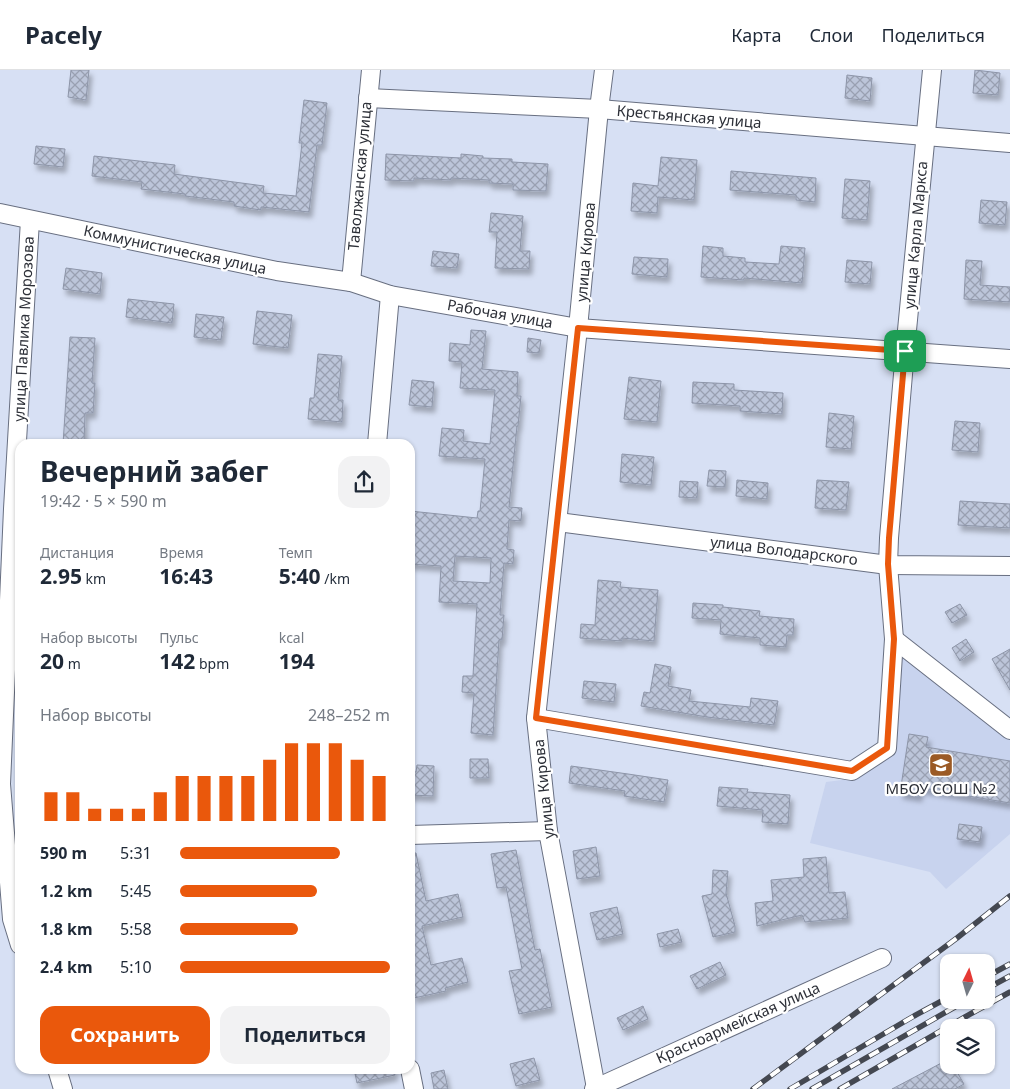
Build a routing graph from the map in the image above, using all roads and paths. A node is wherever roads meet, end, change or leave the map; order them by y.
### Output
1 (371, 70) edge
2 (604, 70) edge
3 (932, 70) edge
4 (368, 98) junction
5 (600, 109) junction
6 (926, 136) junction
7 (1010, 143) edge
8 (0, 213) edge
9 (30, 220) junction
10 (350, 282) junction
11 (390, 295) junction
12 (578, 328) junction
13 (905, 351) junction
14 (1010, 358) edge
15 (377, 439) edge
16 (7, 513) edge
17 (558, 522) junction
18 (888, 564) junction
19 (1010, 566) edge
20 (894, 639) junction
21 (536, 718) junction
22 (1010, 730) edge
23 (548, 831) junction
24 (415, 835) edge
25 (6, 922) edge
26 (15, 937) edge
27 (882, 958) dead end
28 (58, 1074) edge
29 (411, 1074) edge
30 (595, 1088) edge
31 (63, 1089) edge
32 (414, 1089) edge

1 - 4 street, Таволжанская улица
2 - 5 street, улица Кирова
3 - 6 street, улица Карла Маркса
4 - 5 street, Крестьянская улица
4 - 10 street, Таволжанская улица
5 - 6 street, Крестьянская улица
5 - 12 street, улица Кирова
6 - 7 street, Крестьянская улица
6 - 13 street, улица Карла Маркса
8 - 9 street, Коммунистическая улица
9 - 10 street, Коммунистическая улица
9 - 16 street, улица Павлика Морозова
10 - 11 street, Рабочая улица
11 - 12 street, Рабочая улица
11 - 15 street
12 - 13 street, Рабочая улица
12 - 17 street, улица Кирова
13 - 14 street, Рабочая улица
13 - 18 street, улица Карла Маркса
16 - 25 street, улица Павлика Морозова
17 - 18 street, улица Володарского
17 - 21 street, улица Кирова
18 - 19 street, улица Володарского
18 - 20 street, улица Карла Маркса
20 - 21 street, улица Карла Маркса
20 - 22 street
21 - 23 street, улица Кирова
23 - 24 street
23 - 30 street, улица Кирова
25 - 26 street, улица Павлика Морозова
27 - 30 street, Красноармейская улица
28 - 31 street
29 - 32 street

